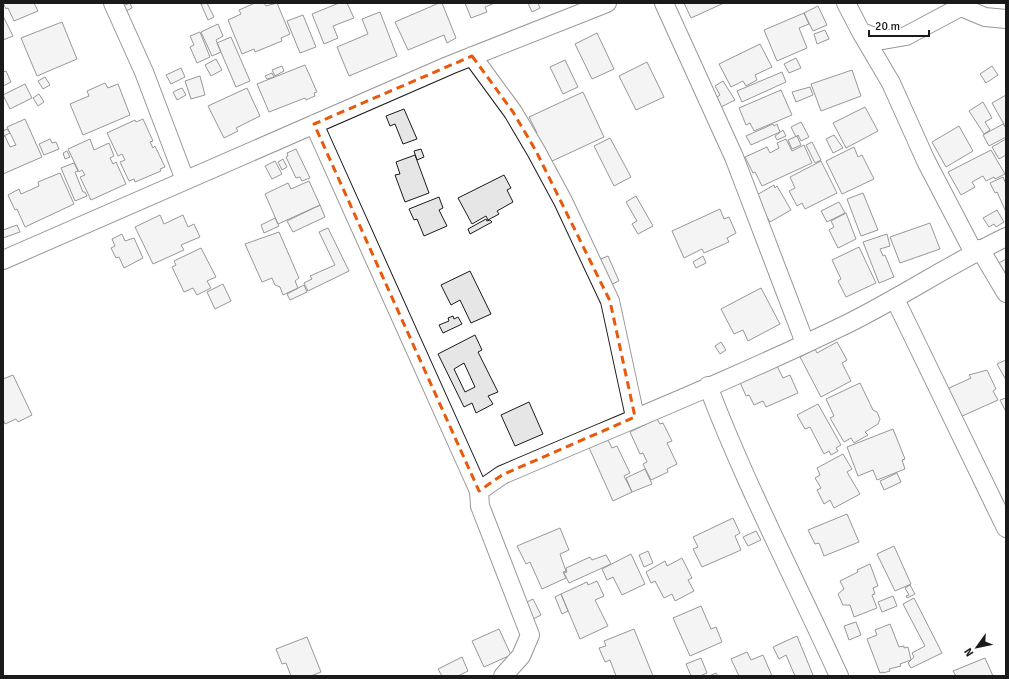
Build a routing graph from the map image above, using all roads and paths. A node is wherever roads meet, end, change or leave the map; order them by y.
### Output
1 (113, 3) edge
2 (607, 3) edge
3 (664, 3) edge
4 (846, 3) edge
5 (965, 5) edge
6 (1006, 19) edge
7 (861, 32) junction
8 (472, 56) junction
9 (314, 124) junction
10 (185, 180) junction
11 (1006, 237) edge
12 (977, 251) junction
13 (3, 260) edge
14 (1006, 293) edge
15 (895, 299) junction
16 (805, 344) junction
17 (708, 386) junction
18 (635, 417) junction
19 (479, 491) junction
20 (1006, 528) edge
21 (502, 676) edge
22 (839, 676) edge

1 - 10 street
2 - 8 street
3 - 16 street
4 - 7 street
5 - 6 street
5 - 7 street
7 - 12 street
8 - 9 street
8 - 18 street
9 - 10 street
9 - 19 street
10 - 13 street
11 - 12 street
12 - 14 street
12 - 15 street
15 - 16 street
15 - 20 street
16 - 17 street
17 - 18 street
17 - 22 street
18 - 19 street
19 - 21 street

